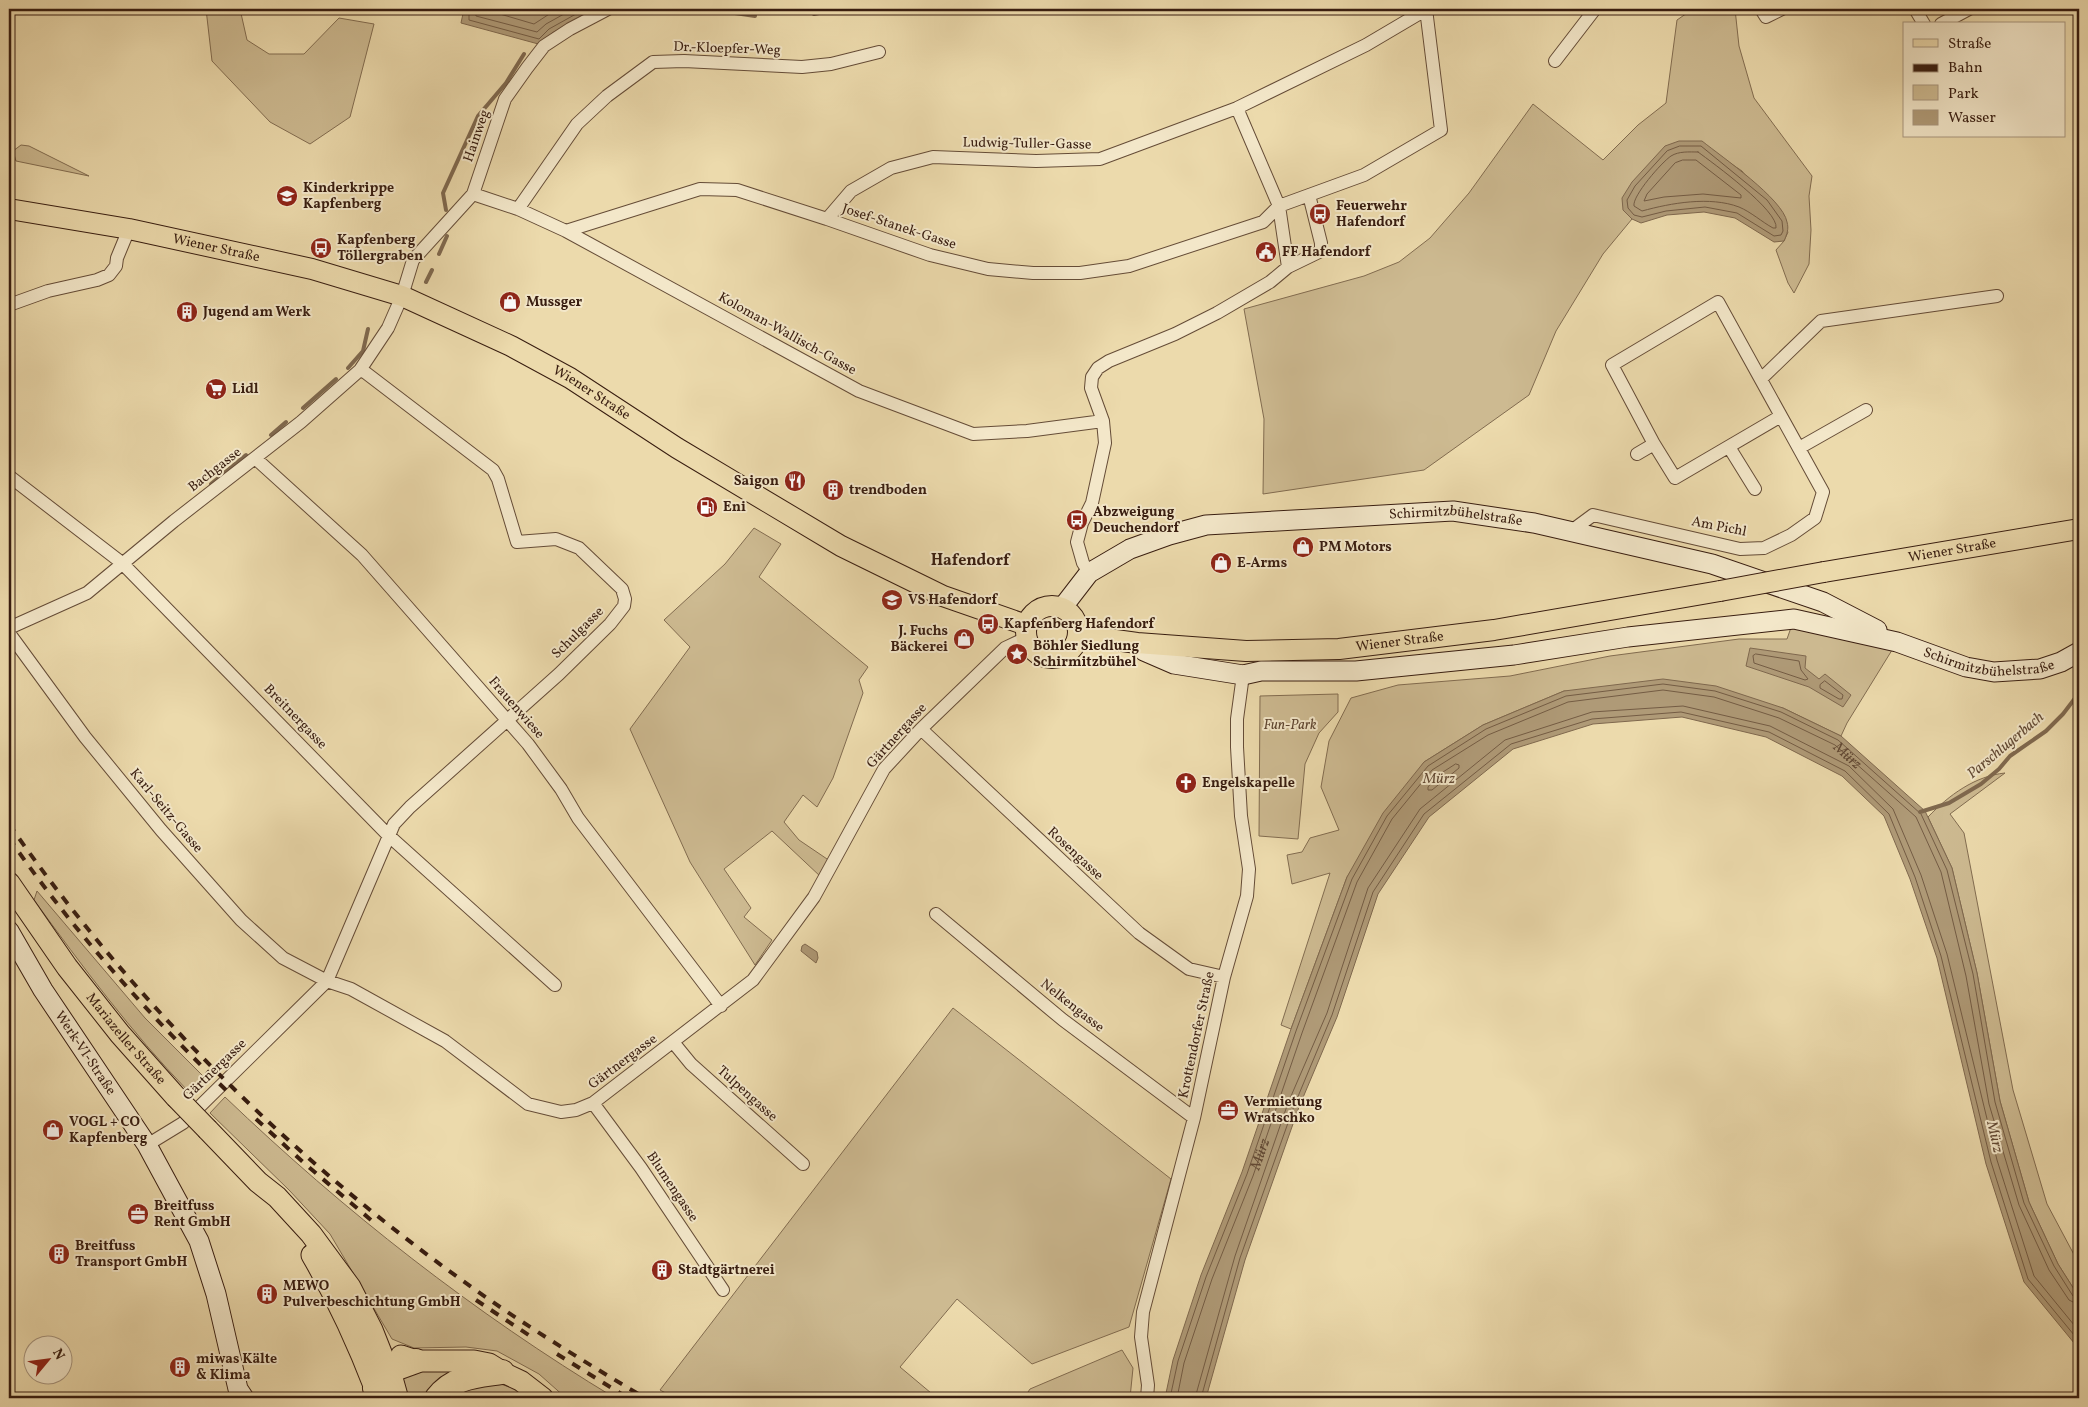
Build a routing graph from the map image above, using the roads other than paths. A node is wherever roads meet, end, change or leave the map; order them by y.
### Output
1 (608, 9) edge
2 (1426, 9) edge
3 (1595, 9) edge
4 (1761, 9) edge
5 (1782, 9) edge
6 (1915, 9) edge
7 (1969, 9) edge
8 (1923, 22) edge
9 (1945, 22) edge
10 (879, 52) dead end
11 (1555, 61) dead end
12 (1237, 108) junction
13 (473, 194) junction
14 (1309, 195) junction
15 (1279, 206) junction
16 (9, 209) edge
17 (518, 209) junction
18 (827, 219) junction
19 (129, 229) junction
20 (566, 231) junction
21 (1288, 267) junction
22 (402, 296) junction
23 (1997, 296) dead end
24 (9, 305) edge
25 (360, 370) junction
26 (1761, 379) junction
27 (1866, 410) dead end
28 (1781, 416) junction
29 (1103, 422) junction
30 (1654, 444) junction
31 (1729, 447) junction
32 (1799, 448) junction
33 (1637, 454) dead end
34 (255, 458) junction
35 (9, 476) edge
36 (1755, 489) dead end
37 (2079, 529) edge
38 (1570, 532) junction
39 (122, 563) junction
40 (1091, 572) junction
41 (1792, 592) junction
42 (1062, 608) junction
43 (1794, 619) junction
44 (9, 628) edge
45 (1026, 631) junction
46 (9, 633) edge
47 (1079, 635) junction
48 (1897, 642) junction
49 (1137, 643) junction
50 (2079, 652) edge
51 (1243, 675) junction
52 (507, 721) junction
53 (921, 729) junction
54 (388, 834) junction
55 (9, 883) edge
56 (936, 914) dead end
57 (9, 932) edge
58 (1224, 978) junction
59 (327, 981) junction
60 (555, 985) dead end
61 (721, 1006) junction
62 (673, 1042) junction
63 (593, 1103) junction
64 (1194, 1118) junction
65 (147, 1145) junction
66 (803, 1164) dead end
67 (258, 1182) junction
68 (722, 1290) dead end
69 (378, 1342) junction
70 (416, 1361) junction
71 (502, 1372) junction
72 (384, 1389) edge
73 (244, 1398) edge
74 (436, 1398) edge
75 (543, 1398) edge
76 (1147, 1398) edge

1 - 13 street, Hainweg
2 - 12 street, Ludwig-Tuller-Gasse
2 - 14 street
3 - 11 street
4 - 5 street
6 - 8 street
7 - 9 street
10 - 17 street, Dr.-Kloepfer-Weg
12 - 15 street
12 - 18 street, Ludwig-Tuller-Gasse
13 - 17 street, Koloman-Wallisch-Gasse
13 - 22 street, Hainweg
14 - 15 street
14 - 21 street
15 - 18 street, Josef-Stanek-Gasse
15 - 21 street
16 - 19 main road, Wiener Straße
17 - 20 street, Koloman-Wallisch-Gasse
18 - 20 street, Josef-Stanek-Gasse
19 - 22 main road, Wiener Straße
19 - 24 street
20 - 29 street, Koloman-Wallisch-Gasse
21 - 29 street
22 - 25 street, Bachgasse
22 - 45 main road, Wiener Straße
23 - 26 street
25 - 34 street, Bachgasse
25 - 52 street, Schulgasse
26 - 28 street, Am Pichl
26 - 30 street, Am Pichl
27 - 32 street
28 - 31 street, Am Pichl
28 - 32 street, Am Pichl
29 - 40 street
30 - 31 street, Am Pichl
30 - 33 street
31 - 36 street
32 - 38 street, Am Pichl
34 - 39 street, Bachgasse
34 - 52 street, Frauenwiese
35 - 39 street, Breitnergasse
37 - 49 main road, Wiener Straße, bridge
38 - 40 main road, Schirmitzbühelstraße
38 - 41 main road, Schirmitzbühelstraße
39 - 44 street, Bachgasse
39 - 54 street, Breitnergasse
40 - 42 main road
41 - 43 main road
41 - 48 main road, Schirmitzbühelstraße
42 - 45 main road
42 - 47 main road
43 - 48 main road
43 - 51 main road
45 - 47 main road
45 - 53 street, Gärtnergasse
46 - 59 street, Karl-Seitz-Gasse
47 - 49 main road, Wiener Straße
48 - 50 main road, Schirmitzbühelstraße
49 - 51 main road
51 - 58 street, Krottendorfer Straße
52 - 54 street, Schulgasse
52 - 61 street, Frauenwiese
53 - 58 street, Rosengasse
53 - 61 street, Gärtnergasse
54 - 59 street, Schulgasse
54 - 60 street, Breitnergasse
55 - 67 highway, Mariazeller Straße, bridge
56 - 64 street, Nelkengasse
57 - 65 main road, Werk-VI-Straße
58 - 64 street, Krottendorfer Straße
59 - 63 street, Gärtnergasse
59 - 65 street, Gärtnergasse
61 - 62 street, Gärtnergasse
62 - 63 street, Gärtnergasse
62 - 66 street, Tulpengasse
63 - 68 street, Blumengasse
64 - 76 street, Krottendorfer Straße
65 - 73 main road, Werk-VI-Straße
67 - 69 highway, Mariazeller Straße
67 - 72 highway, Mariazeller Straße
69 - 70 highway
69 - 72 highway, Mariazeller Straße
70 - 71 highway
70 - 72 highway
71 - 74 highway
71 - 75 main road

